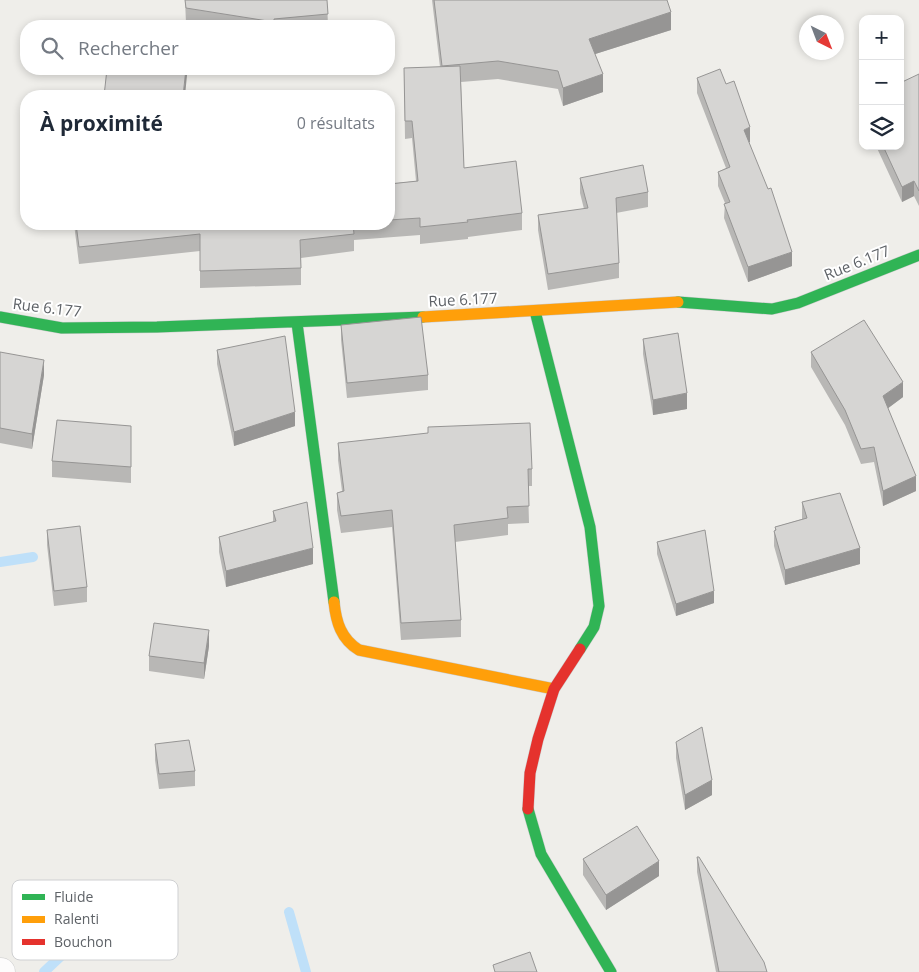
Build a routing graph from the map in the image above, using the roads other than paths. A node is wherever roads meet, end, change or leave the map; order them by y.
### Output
1 (919, 255) edge
2 (534, 311) junction
3 (0, 317) edge
4 (297, 323) junction
5 (554, 689) junction
6 (611, 972) edge

1 - 2 street, Rue 6.177
2 - 4 street, Rue 6.177
2 - 5 street
3 - 4 street, Rue 6.177
4 - 5 street
5 - 6 street

